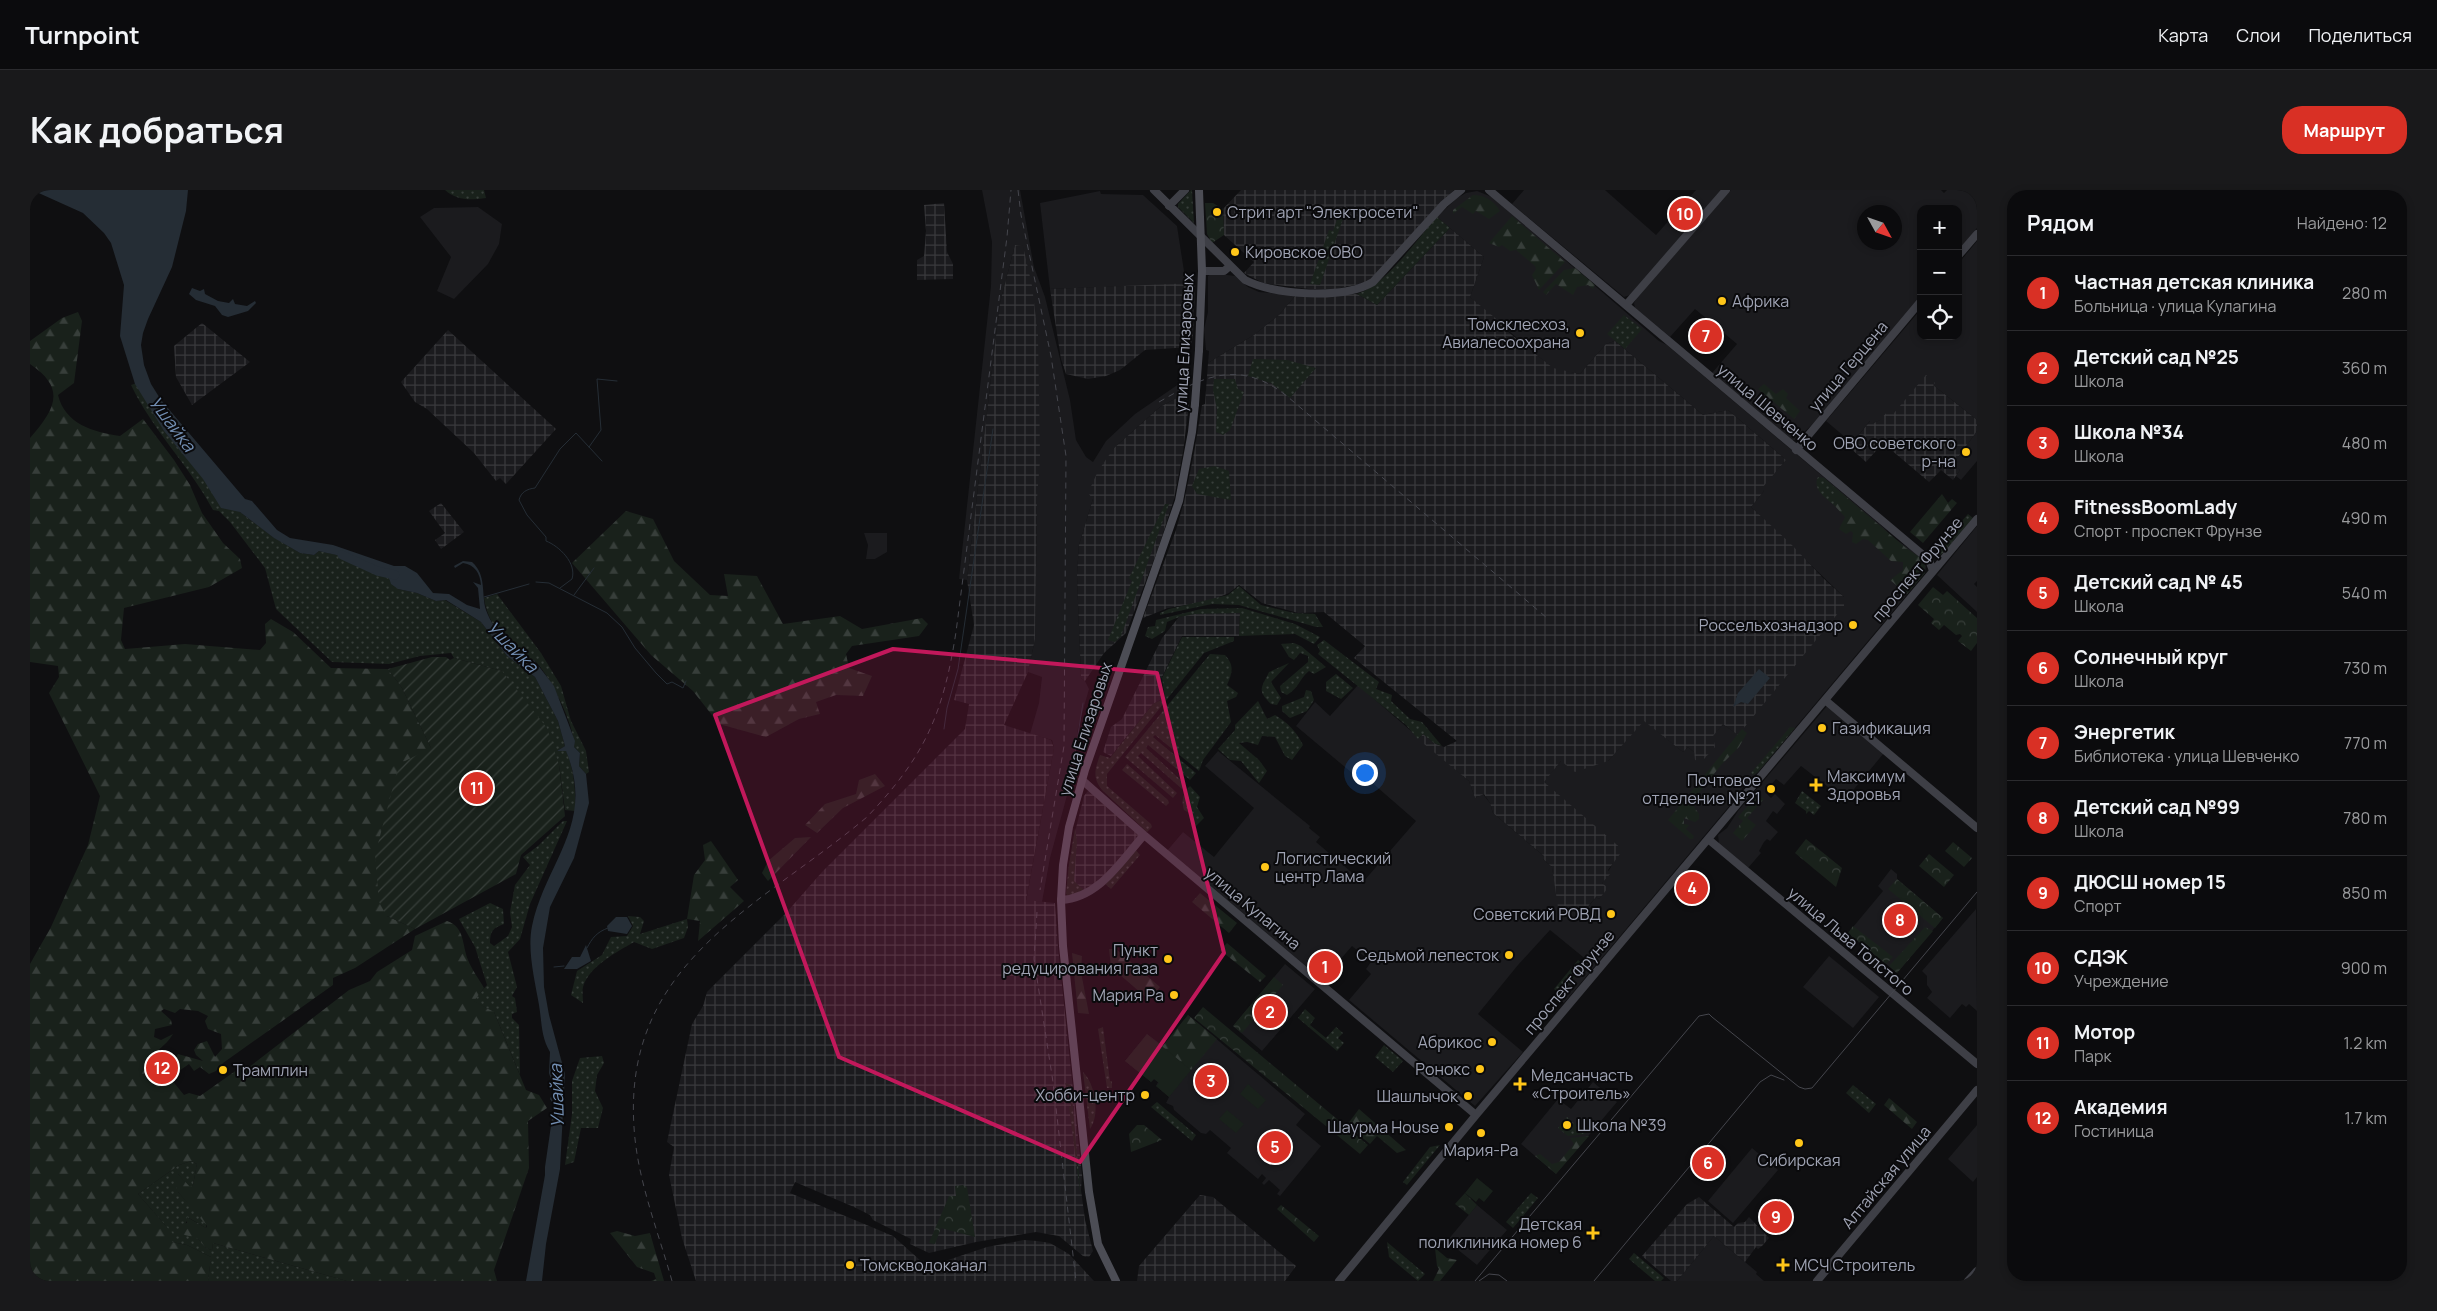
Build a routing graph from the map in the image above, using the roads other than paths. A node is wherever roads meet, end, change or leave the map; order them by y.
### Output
1 (1154, 190) edge
2 (1185, 190) edge
3 (1199, 190) edge
4 (1461, 190) edge
5 (1489, 190) edge
6 (1726, 190) edge
7 (1169, 206) junction
8 (1977, 234) edge
9 (1201, 239) junction
10 (1962, 251) edge
11 (1230, 266) junction
12 (1202, 271) junction
13 (1626, 305) junction
14 (1917, 306) edge
15 (1796, 450) junction
16 (1977, 519) edge
17 (1933, 571) junction
18 (1825, 700) junction
19 (1082, 780) junction
20 (1977, 828) edge
21 (1144, 835) junction
22 (1708, 839) junction
23 (1061, 900) junction
24 (1977, 1064) edge
25 (1977, 1090) edge
26 (1476, 1115) junction
27 (1977, 1271) edge
28 (1116, 1281) edge
29 (1339, 1281) edge
30 (1816, 1281) edge
31 (1968, 1281) edge

1 - 7 street
2 - 7 street
3 - 9 main road, улица Елизаровых
4 - 11 street
5 - 13 street, улица Шевченко
6 - 13 street
7 - 9 street
8 - 10 street
9 - 11 street
9 - 12 main road, улица Елизаровых
11 - 12 street
12 - 19 main road, улица Елизаровых, bridge
13 - 15 street, улица Шевченко
14 - 15 street, улица Герцена
15 - 17 street, улица Шевченко
16 - 17 street, проспект Фрунзе
17 - 18 street, проспект Фрунзе
18 - 20 street
18 - 22 street, проспект Фрунзе
19 - 21 street, улица Кулагина
19 - 23 main road, улица Елизаровых
21 - 23 street
21 - 26 street, улица Кулагина
22 - 24 street, улица Льва Толстого
22 - 26 street, проспект Фрунзе
23 - 28 main road, улица Елизаровых
25 - 30 street, Алтайская улица
26 - 29 street, проспект Фрунзе
27 - 31 street

